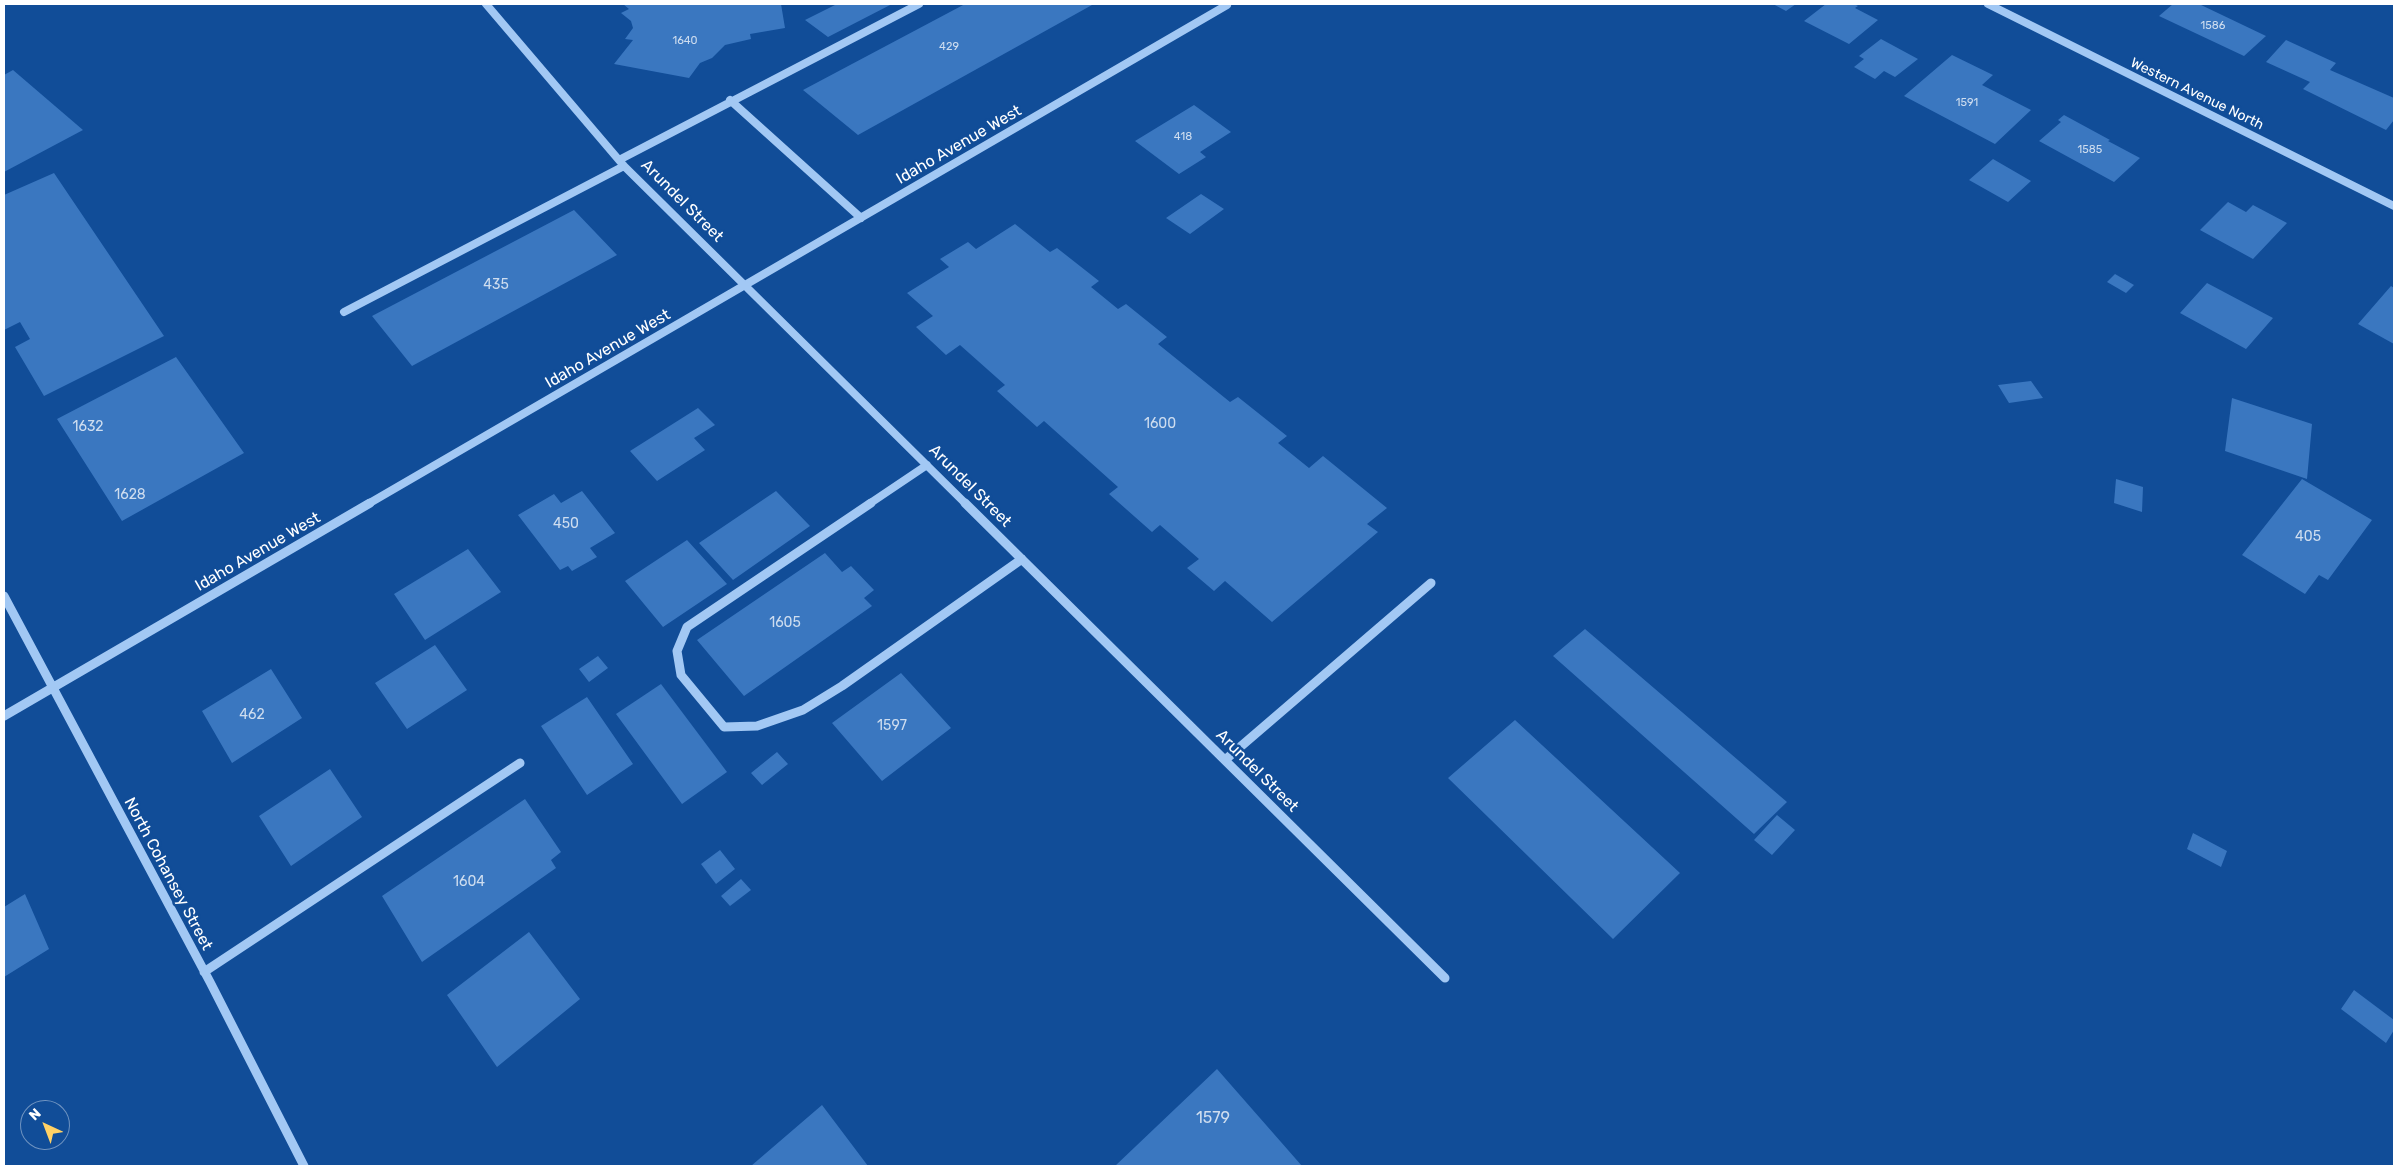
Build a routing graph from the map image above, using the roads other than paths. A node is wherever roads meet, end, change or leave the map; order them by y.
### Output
1 (486, 4) edge
2 (920, 4) edge
3 (1226, 4) edge
4 (1988, 4) edge
5 (730, 100) junction
6 (622, 163) junction
7 (2394, 206) edge
8 (861, 218) junction
9 (745, 285) junction
10 (344, 312) dead end
11 (927, 465) junction
12 (1022, 559) junction
13 (1431, 583) dead end
14 (4, 596) edge
15 (52, 688) junction
16 (4, 716) edge
17 (1225, 760) junction
18 (520, 763) dead end
19 (204, 972) junction
20 (1445, 978) dead end
21 (304, 1166) edge

1 - 6 street, Arundel Street
2 - 5 street
3 - 8 street, Idaho Avenue West
4 - 7 street, Western Avenue North
5 - 6 street
5 - 8 street
6 - 9 street, Arundel Street
6 - 10 street
8 - 9 street, Idaho Avenue West
9 - 11 street, Arundel Street
9 - 15 street, Idaho Avenue West
11 - 12 street, Arundel Street
11 - 12 street
12 - 17 street, Arundel Street
13 - 17 street
14 - 15 street, North Cohansey Street
15 - 16 street, Idaho Avenue West
15 - 19 street, North Cohansey Street
17 - 20 street, Arundel Street
18 - 19 street
19 - 21 street, North Cohansey Street

